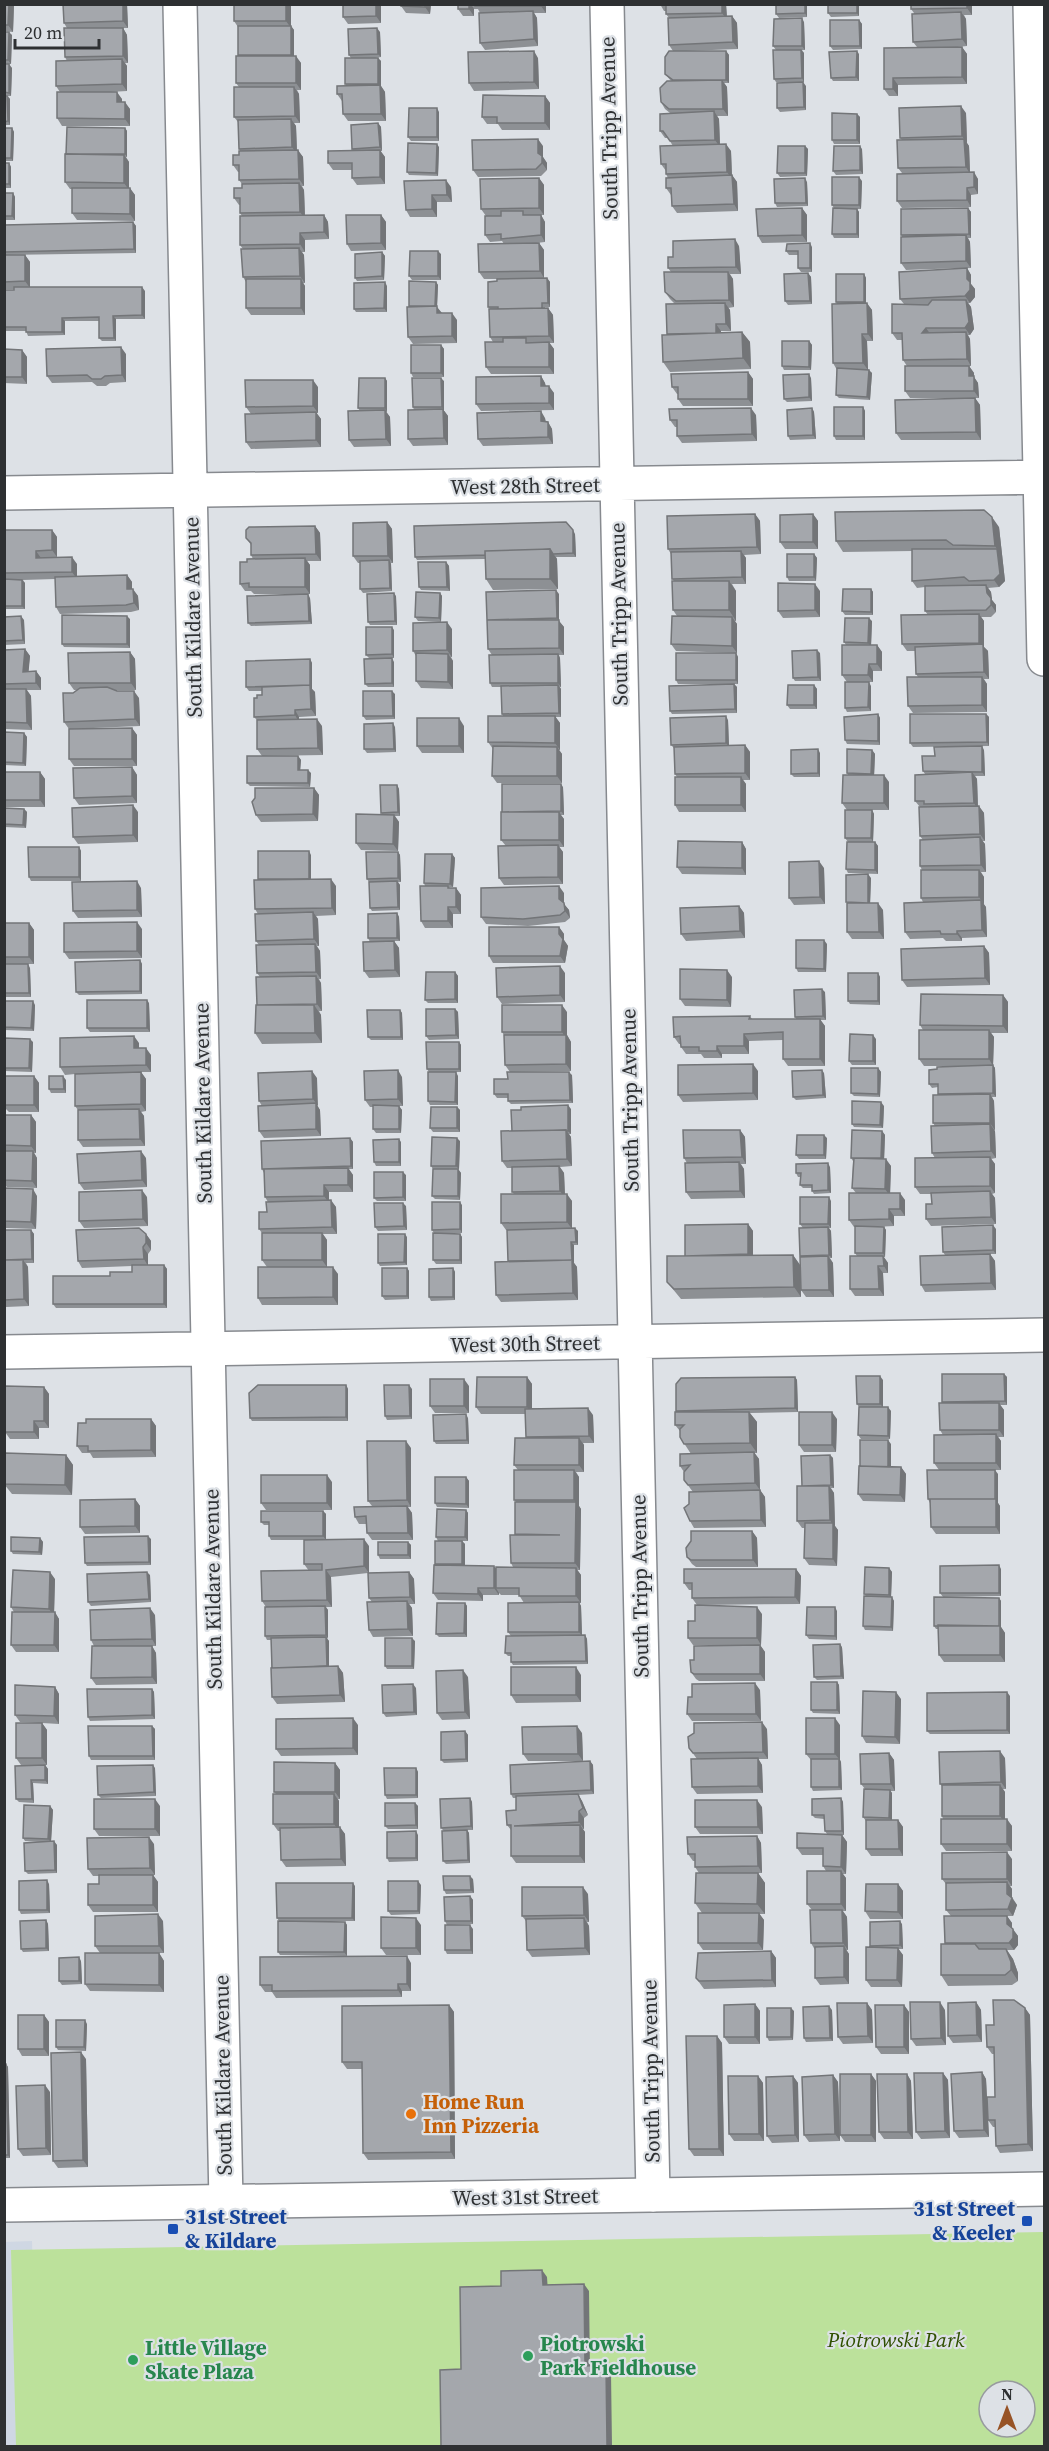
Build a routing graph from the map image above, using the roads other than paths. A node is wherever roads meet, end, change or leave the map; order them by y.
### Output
1 (180, 4) edge
2 (606, 4) edge
3 (1030, 4) edge
4 (1042, 477) edge
5 (617, 484) junction
6 (190, 491) junction
7 (4, 493) edge
8 (1044, 659) edge
9 (1044, 1335) edge
10 (635, 1342) junction
11 (208, 1349) junction
12 (4, 1352) edge
13 (1044, 2189) edge
14 (653, 2195) junction
15 (226, 2202) junction
16 (4, 2205) edge

1 - 6 street, South Kildare Avenue
2 - 5 street, South Tripp Avenue
3 - 4 street
4 - 5 street, West 28th Street
4 - 8 street
5 - 6 street, West 28th Street
5 - 10 street, South Tripp Avenue
6 - 7 street, West 28th Street
6 - 11 street, South Kildare Avenue
9 - 10 street, West 30th Street
10 - 11 street, West 30th Street
10 - 14 street, South Tripp Avenue
11 - 12 street, West 30th Street
11 - 15 street, South Kildare Avenue
13 - 14 street, West 31st Street
14 - 15 street, West 31st Street
15 - 16 street, West 31st Street

